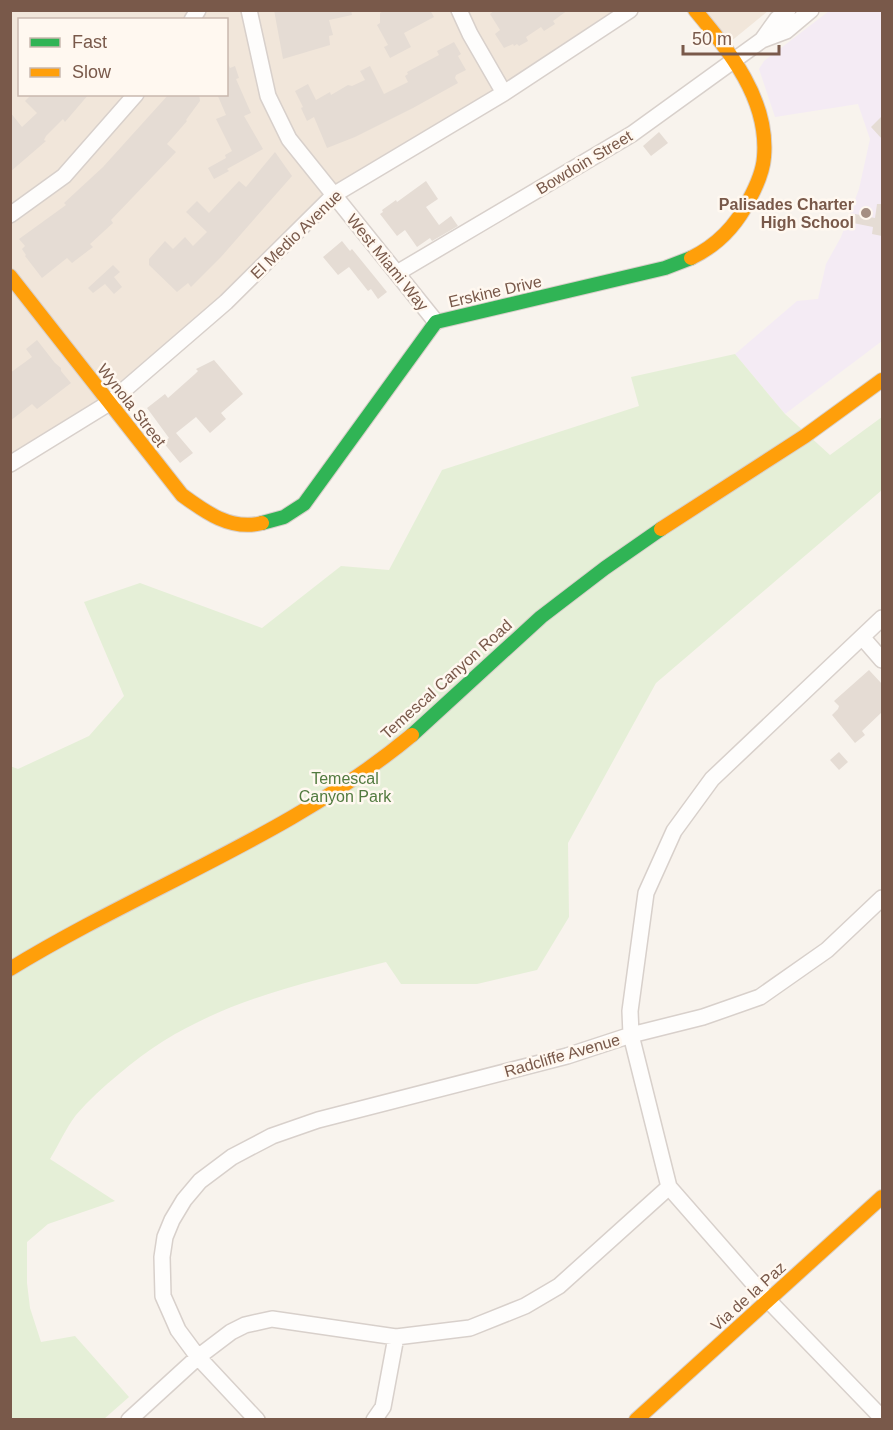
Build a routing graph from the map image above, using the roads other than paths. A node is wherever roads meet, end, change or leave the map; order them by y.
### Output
1 (249, 10) edge
2 (459, 10) edge
3 (630, 10) edge
4 (695, 10) edge
5 (788, 10) edge
6 (811, 10) edge
7 (762, 40) junction
8 (735, 59) junction
9 (504, 93) junction
10 (134, 96) edge
11 (334, 194) junction
12 (10, 215) edge
13 (397, 273) junction
14 (10, 276) edge
15 (436, 322) junction
16 (882, 380) edge
17 (109, 404) junction
18 (10, 464) edge
19 (249, 526) joint
20 (882, 618) edge
21 (861, 637) junction
22 (882, 660) edge
23 (882, 898) edge
24 (10, 969) edge
25 (632, 1035) junction
26 (669, 1187) junction
27 (882, 1197) edge
28 (768, 1300) junction
29 (396, 1337) junction
30 (198, 1357) junction
31 (882, 1418) edge
32 (129, 1419) edge
33 (257, 1419) edge
34 (374, 1419) edge
35 (636, 1419) edge

1 - 11 street, West Miami Way
2 - 9 street
3 - 9 street, El Medio Avenue
4 - 8 street, Erskine Drive
5 - 7 street, Bowdoin Street
6 - 7 street, Bowdoin Street
7 - 8 street, Bowdoin Street
8 - 13 street, Bowdoin Street
8 - 15 street, Erskine Drive
9 - 11 street, El Medio Avenue
10 - 12 street
11 - 13 street, West Miami Way
11 - 17 street, El Medio Avenue
13 - 15 street, West Miami Way
14 - 17 street, Wynola Street
15 - 19 street, Erskine Drive
16 - 24 street, Temescal Canyon Road
17 - 18 street, El Medio Avenue
17 - 19 street, Wynola Street
20 - 21 street, Radcliffe Avenue
21 - 22 street
21 - 25 street, Radcliffe Avenue
23 - 25 street
25 - 26 street
25 - 30 street, Radcliffe Avenue
26 - 28 street
26 - 29 street
27 - 28 street, Via de la Paz
28 - 31 street
28 - 35 street, Via de la Paz
29 - 30 street
29 - 34 street
30 - 32 street
30 - 33 street, Radcliffe Avenue

